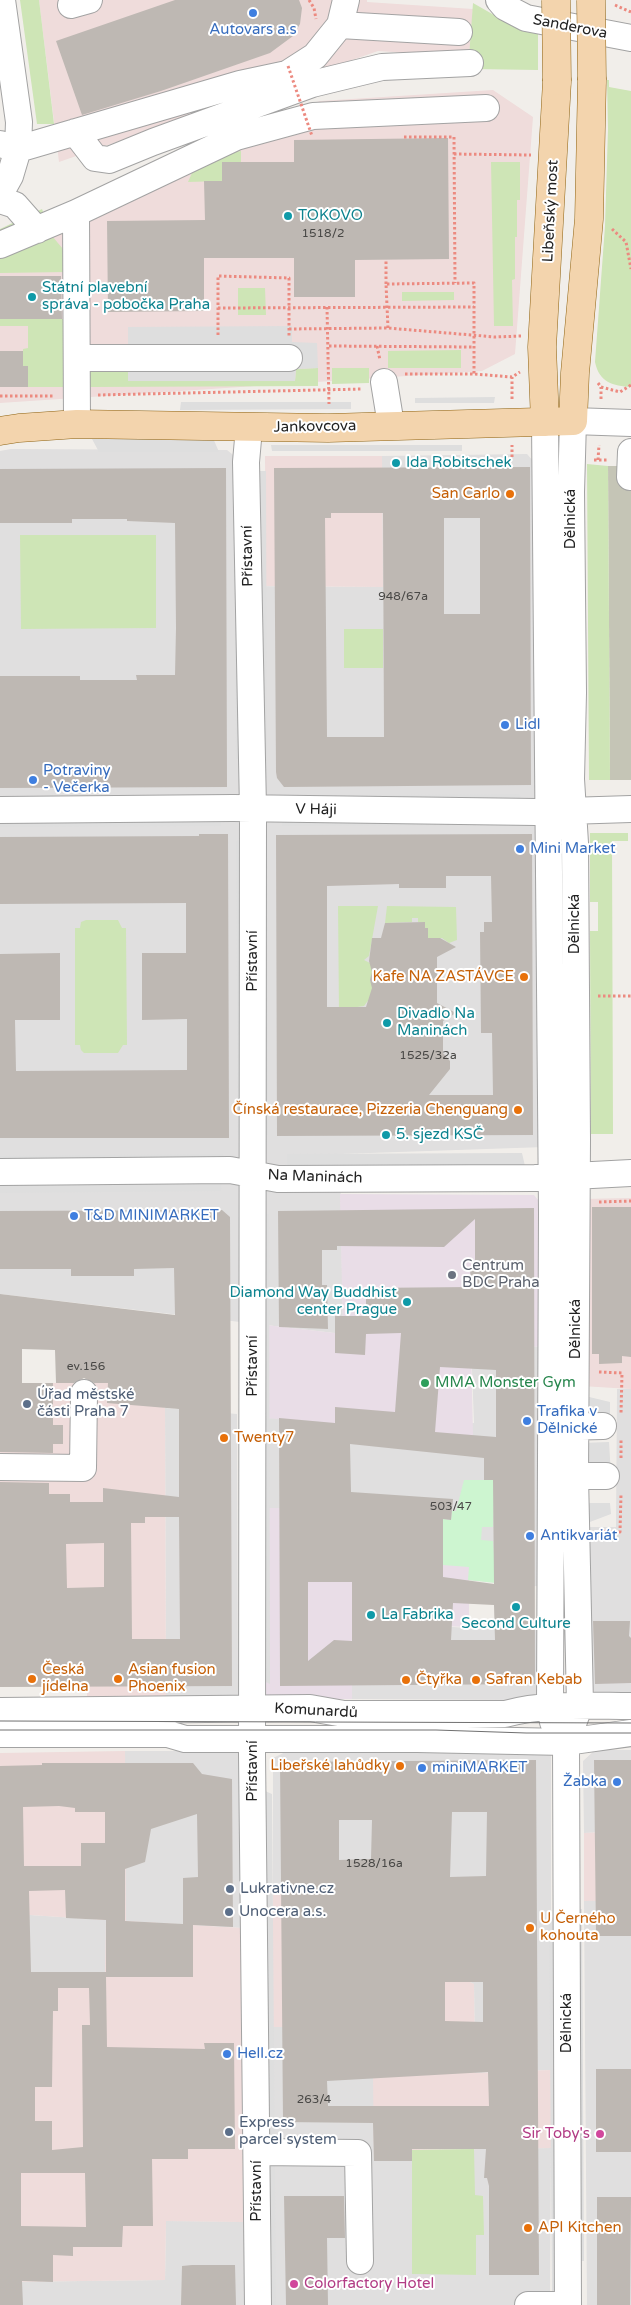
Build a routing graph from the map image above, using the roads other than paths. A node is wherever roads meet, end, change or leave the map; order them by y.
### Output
1 (2, 0) edge
2 (346, 0) edge
3 (499, 0) edge
4 (556, 0) edge
5 (591, 0) edge
6 (340, 25) junction
7 (459, 32) dead end
8 (624, 37) edge
9 (470, 63) dead end
10 (486, 108) dead end
11 (75, 132) junction
12 (9, 146) edge
13 (0, 194) edge
14 (0, 200) edge
15 (76, 214) junction
16 (37, 230) junction
17 (0, 245) edge
18 (77, 358) junction
19 (289, 358) road end
20 (384, 382) road end
21 (573, 421) junction
22 (545, 422) junction
23 (631, 423) edge
24 (77, 424) junction
25 (391, 425) junction
26 (249, 428) junction
27 (0, 431) edge
28 (631, 452) edge
29 (630, 477) edge
30 (550, 693) junction
31 (253, 809) junction
32 (631, 809) edge
33 (0, 810) edge
34 (560, 811) junction
35 (0, 1172) edge
36 (631, 1173) edge
37 (253, 1174) junction
38 (564, 1177) junction
39 (84, 1394) dead end
40 (564, 1426) junction
41 (615, 1427) road end
42 (0, 1467) edge
43 (563, 1476) junction
44 (616, 1477) road end
45 (580, 1705) junction
46 (550, 1706) junction
47 (631, 1706) edge
48 (252, 1708) junction
49 (0, 1711) edge
50 (631, 1733) edge
51 (0, 1734) edge
52 (252, 1739) junction
53 (566, 1742) junction
54 (257, 2152) junction
55 (360, 2261) dead end
56 (258, 2305) edge
57 (528, 2305) edge
58 (568, 2305) edge

1 - 12 street
2 - 6 street
3 - 8 street, Sanderova
4 - 22 main road, Libeňský most, bridge
5 - 21 main road, bridge
6 - 7 street
6 - 11 street
9 - 11 street
10 - 15 street
11 - 12 street
12 - 13 street
14 - 16 street
15 - 16 street
15 - 18 street
16 - 17 street
18 - 19 street
18 - 24 street
20 - 25 street
21 - 22 main road, Jankovcova
21 - 23 street, Jankovcova
21 - 30 street, Dělnická
22 - 25 main road, Jankovcova
22 - 30 street, Dělnická
24 - 26 main road, Jankovcova
24 - 27 main road, Jankovcova
25 - 26 main road, Jankovcova
26 - 31 street, Přístavní
28 - 29 street
30 - 34 street, Dělnická
31 - 33 street, V Háji
31 - 34 street, V Háji
31 - 37 street, Přístavní
32 - 34 street, V Háji
34 - 38 street, Dělnická
35 - 37 street, Na Maninách
36 - 38 street, Na Maninách
37 - 38 street, Na Maninách
37 - 48 street, Přístavní
38 - 40 street, Dělnická
39 - 42 street
40 - 41 street
40 - 43 street, Dělnická
43 - 44 street
43 - 45 street, Dělnická
43 - 46 street, Dělnická
45 - 46 street, Komunardů
45 - 47 street, Komunardů
45 - 53 street, Dělnická
46 - 48 street, Komunardů
46 - 53 street, Dělnická
48 - 49 street, Komunardů
48 - 52 street, Přístavní
50 - 53 street, Komunardů
51 - 52 street, Komunardů
52 - 53 street, Komunardů
52 - 54 street, Přístavní
53 - 58 street, Dělnická
54 - 55 street
54 - 56 street, Přístavní
57 - 58 street

